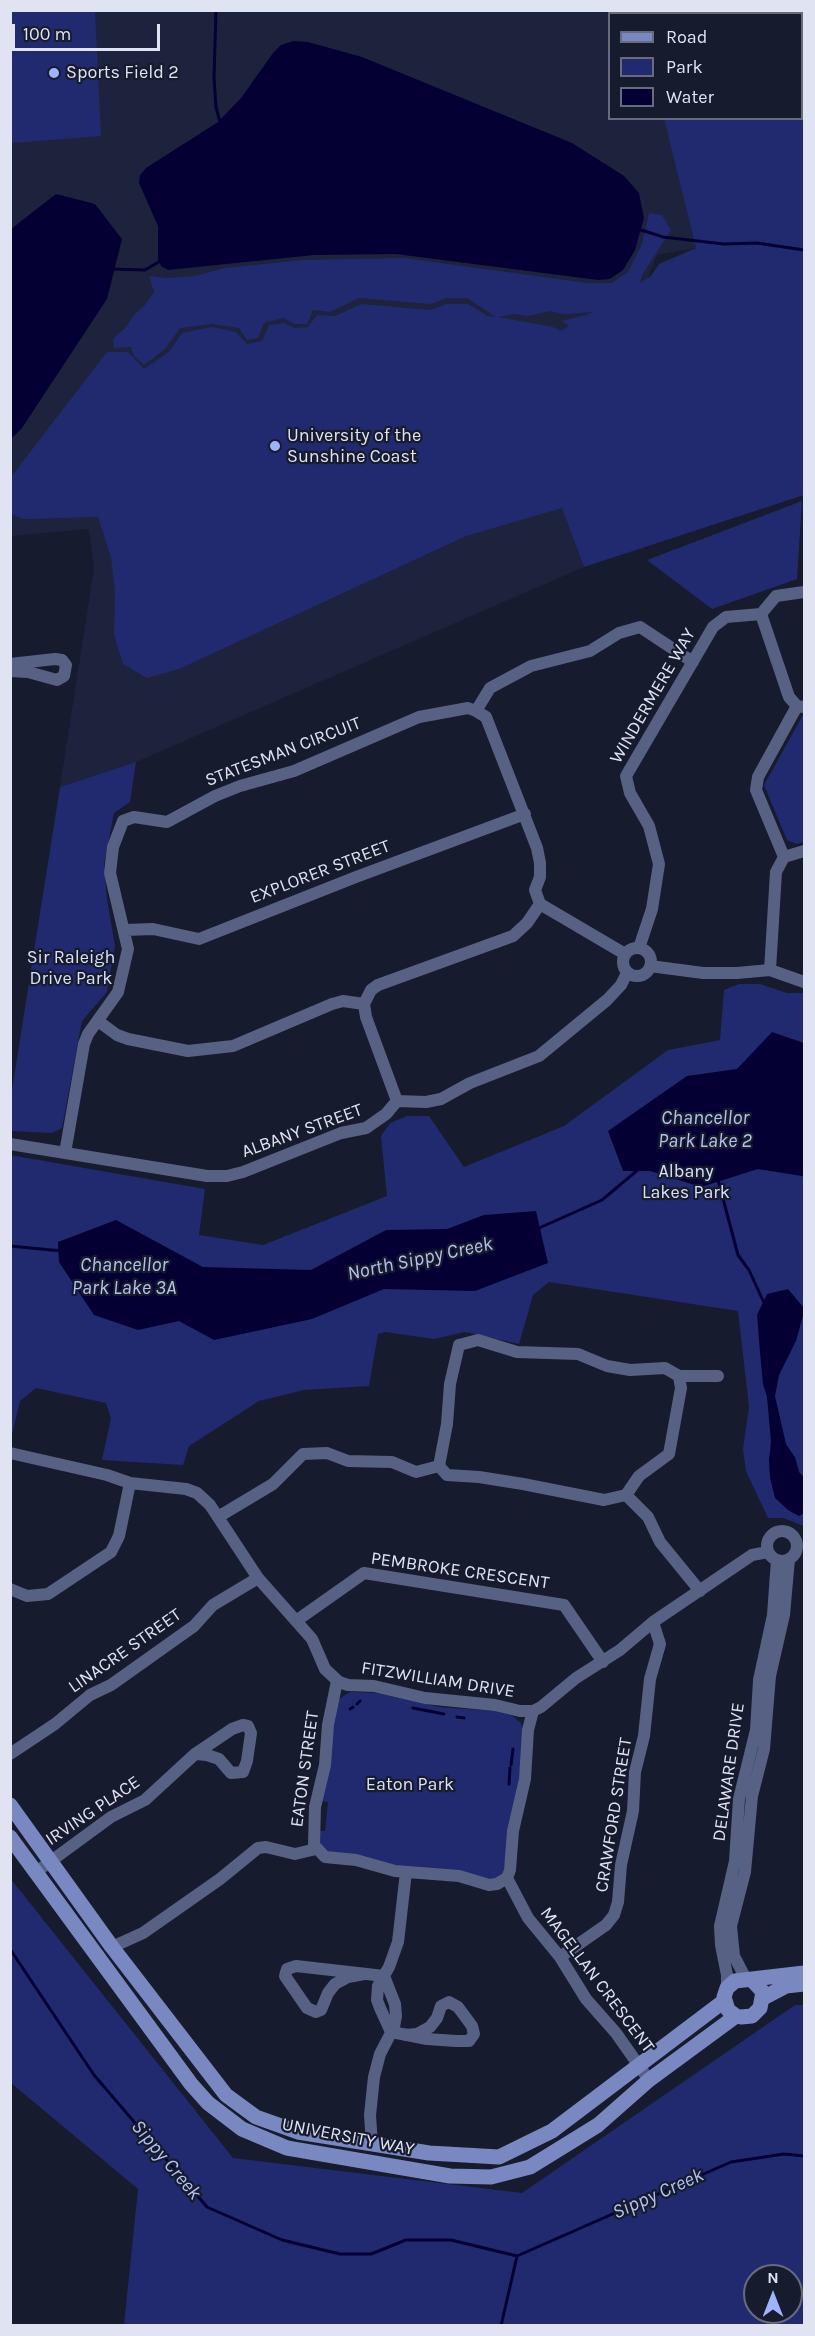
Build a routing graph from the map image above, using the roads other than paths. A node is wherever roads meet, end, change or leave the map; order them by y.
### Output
1 (804, 592) edge
2 (761, 614) junction
3 (693, 662) junction
4 (801, 706) edge
5 (476, 711) junction
6 (525, 814) junction
7 (804, 851) edge
8 (784, 857) junction
9 (540, 904) junction
10 (125, 930) junction
11 (639, 948) junction
12 (625, 954) junction
13 (650, 966) junction
14 (770, 970) junction
15 (627, 973) junction
16 (804, 982) edge
17 (363, 1004) junction
18 (98, 1021) junction
19 (397, 1101) junction
20 (10, 1144) edge
21 (65, 1153) junction
22 (679, 1376) junction
23 (718, 1376) dead end
24 (10, 1454) edge
25 (439, 1466) junction
26 (130, 1483) junction
27 (626, 1495) junction
28 (218, 1517) junction
29 (800, 1544) edge
30 (778, 1557) junction
31 (258, 1578) junction
32 (10, 1589) edge
33 (700, 1592) junction
34 (296, 1621) junction
35 (650, 1624) junction
36 (603, 1662) junction
37 (341, 1682) junction
38 (528, 1711) junction
39 (10, 1754) edge
40 (195, 1754) junction
41 (10, 1805) edge
42 (10, 1837) edge
43 (314, 1846) junction
44 (50, 1862) junction
45 (36, 1872) junction
46 (406, 1872) junction
47 (504, 1880) junction
48 (117, 1952) junction
49 (560, 1957) junction
50 (102, 1963) junction
51 (804, 1973) edge
52 (364, 1974) junction
53 (384, 1976) junction
54 (749, 1980) junction
55 (804, 1984) edge
56 (726, 1995) junction
57 (763, 1998) junction
58 (736, 2016) junction
59 (391, 2032) junction
60 (405, 2035) junction
61 (639, 2066) junction
62 (649, 2080) junction
63 (365, 2143) junction
64 (362, 2160) junction

1 - 2 street
2 - 3 street, WINDERMERE WAY
2 - 4 street
3 - 5 street
3 - 11 street, WINDERMERE WAY
4 - 8 street
5 - 6 street
5 - 10 street, STATESMAN CIRCUIT
6 - 9 street
6 - 10 street, EXPLORER STREET
7 - 8 street
8 - 14 street
9 - 12 street
9 - 17 street
10 - 18 street
11 - 12 street
11 - 13 street
12 - 15 street
13 - 14 street
13 - 15 street
14 - 16 street
15 - 19 street
17 - 18 street
17 - 19 street
18 - 21 street
19 - 21 street, ALBANY STREET
20 - 21 street, ALBANY STREET
22 - 23 street
22 - 25 street
22 - 27 street
24 - 26 street, FITZWILLIAM DRIVE
25 - 27 street
25 - 28 street
26 - 28 street, FITZWILLIAM DRIVE
26 - 32 street
27 - 33 street
28 - 31 street, FITZWILLIAM DRIVE
29 - 30 street
29 - 30 street
30 - 33 street, FITZWILLIAM DRIVE
30 - 54 street, DELAWARE DRIVE
30 - 56 street, DELAWARE DRIVE
31 - 34 street, FITZWILLIAM DRIVE
31 - 39 street, LINACRE STREET
33 - 35 street, FITZWILLIAM DRIVE
34 - 36 street, PEMBROKE CRESCENT
34 - 37 street, FITZWILLIAM DRIVE
35 - 36 street, FITZWILLIAM DRIVE
35 - 49 street, CRAWFORD STREET
36 - 38 street, FITZWILLIAM DRIVE
37 - 38 street, FITZWILLIAM DRIVE
37 - 43 street, EATON STREET
38 - 47 street
40 - 40 street, IRVING PLACE
40 - 44 street, IRVING PLACE
41 - 44 street, UNIVERSITY WAY
42 - 45 street, UNIVERSITY WAY
43 - 46 street
43 - 48 street
44 - 45 street, IRVING PLACE
44 - 48 street, UNIVERSITY WAY
45 - 50 street, UNIVERSITY WAY
46 - 47 street
46 - 53 street
47 - 49 street, MAGELLAN CRESCENT
48 - 50 street
48 - 63 street, UNIVERSITY WAY
49 - 61 street, MAGELLAN CRESCENT
50 - 64 street, UNIVERSITY WAY
51 - 54 street
52 - 52 street
52 - 53 street
53 - 59 street
54 - 56 street
54 - 57 street
55 - 57 street
56 - 58 street
56 - 61 street, UNIVERSITY WAY
57 - 58 street
58 - 62 street, UNIVERSITY WAY
59 - 60 street
59 - 63 street
60 - 60 street
61 - 62 street, MAGELLAN CRESCENT
61 - 63 street, UNIVERSITY WAY
62 - 64 street, UNIVERSITY WAY
63 - 64 street

